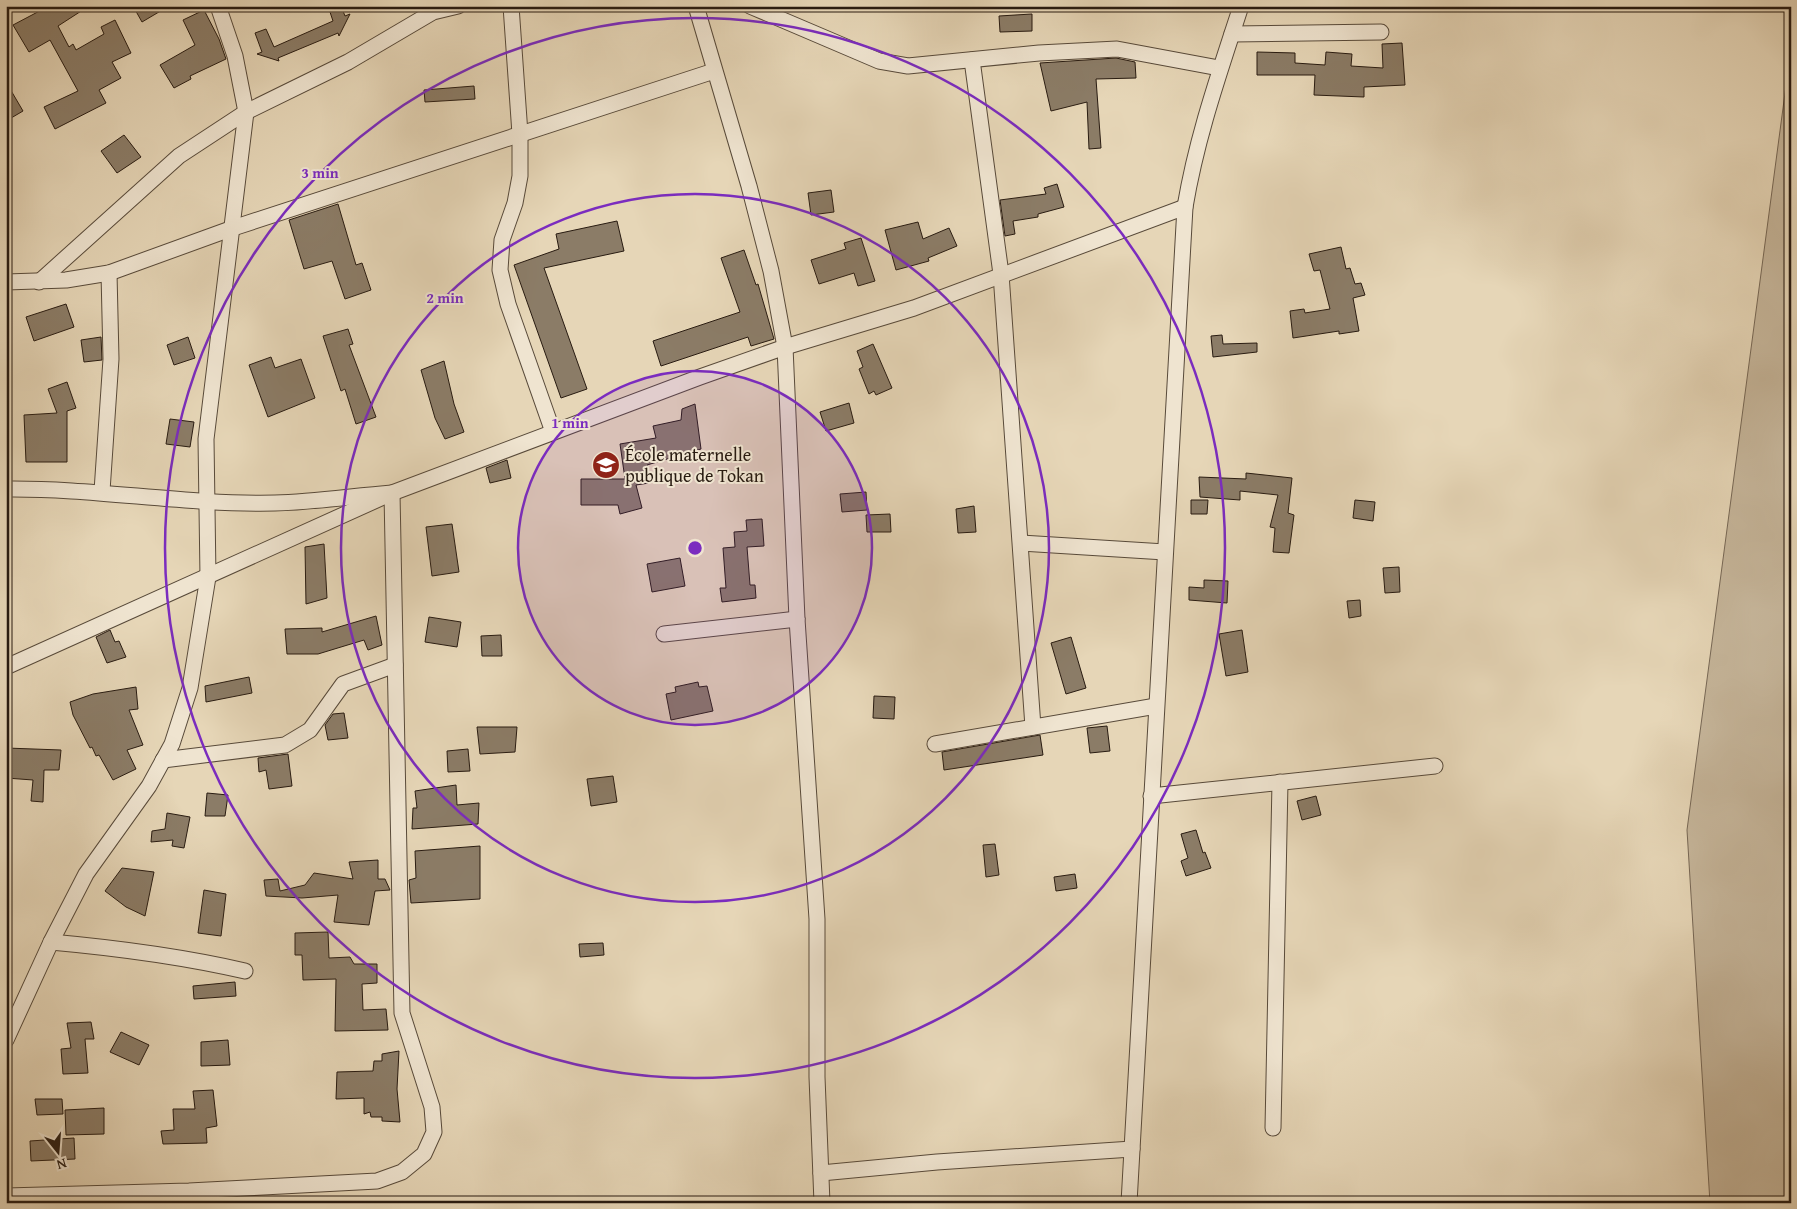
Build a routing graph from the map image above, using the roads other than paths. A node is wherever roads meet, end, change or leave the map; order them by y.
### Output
1 (218, 6) edge
2 (458, 6) edge
3 (511, 6) edge
4 (696, 6) edge
5 (750, 6) edge
6 (1242, 6) edge
7 (432, 9) edge
8 (1381, 32) dead end
9 (1232, 34) junction
10 (972, 60) junction
11 (1219, 68) junction
12 (714, 70) junction
13 (246, 112) junction
14 (520, 134) junction
15 (1185, 207) junction
16 (233, 228) junction
17 (109, 273) junction
18 (1001, 274) junction
19 (6, 282) edge
20 (39, 282) junction
21 (785, 347) junction
22 (553, 432) junction
23 (6, 489) edge
24 (102, 491) junction
25 (392, 493) junction
26 (207, 501) junction
27 (1021, 543) junction
28 (1165, 552) junction
29 (208, 576) junction
30 (797, 619) junction
31 (664, 634) dead end
32 (395, 665) junction
33 (6, 667) edge
34 (1156, 706) junction
35 (1033, 727) junction
36 (935, 744) dead end
37 (163, 760) junction
38 (1435, 766) dead end
39 (1280, 782) junction
40 (1151, 796) junction
41 (51, 942) junction
42 (245, 971) dead end
43 (6, 1040) edge
44 (1272, 1128) dead end
45 (1132, 1149) junction
46 (822, 1174) junction
47 (6, 1196) edge
48 (822, 1203) edge
49 (1129, 1203) edge

1 - 13 street
2 - 7 street
3 - 14 street
4 - 12 street
5 - 10 street
6 - 9 street
7 - 13 street
8 - 9 street
9 - 11 street
10 - 11 street
10 - 18 street
11 - 15 street
12 - 14 street
12 - 21 street
13 - 16 street
13 - 20 street
14 - 16 street
14 - 22 street
15 - 18 street
15 - 28 street
16 - 17 street
16 - 26 street
17 - 20 street
17 - 24 street
18 - 21 street
18 - 27 street
19 - 20 street
21 - 22 street
21 - 30 street
22 - 25 street
23 - 24 street
24 - 26 street
25 - 26 street
25 - 29 street
25 - 32 street
26 - 29 street
27 - 28 street
27 - 35 street
28 - 34 street
29 - 33 street
29 - 37 street
30 - 31 street
30 - 46 street
32 - 37 street
32 - 47 street
34 - 35 street
34 - 40 street
35 - 36 street
37 - 41 street
38 - 39 street
39 - 40 street
39 - 44 street
40 - 45 street
41 - 42 street
41 - 43 street
45 - 46 street
45 - 49 street
46 - 48 street

